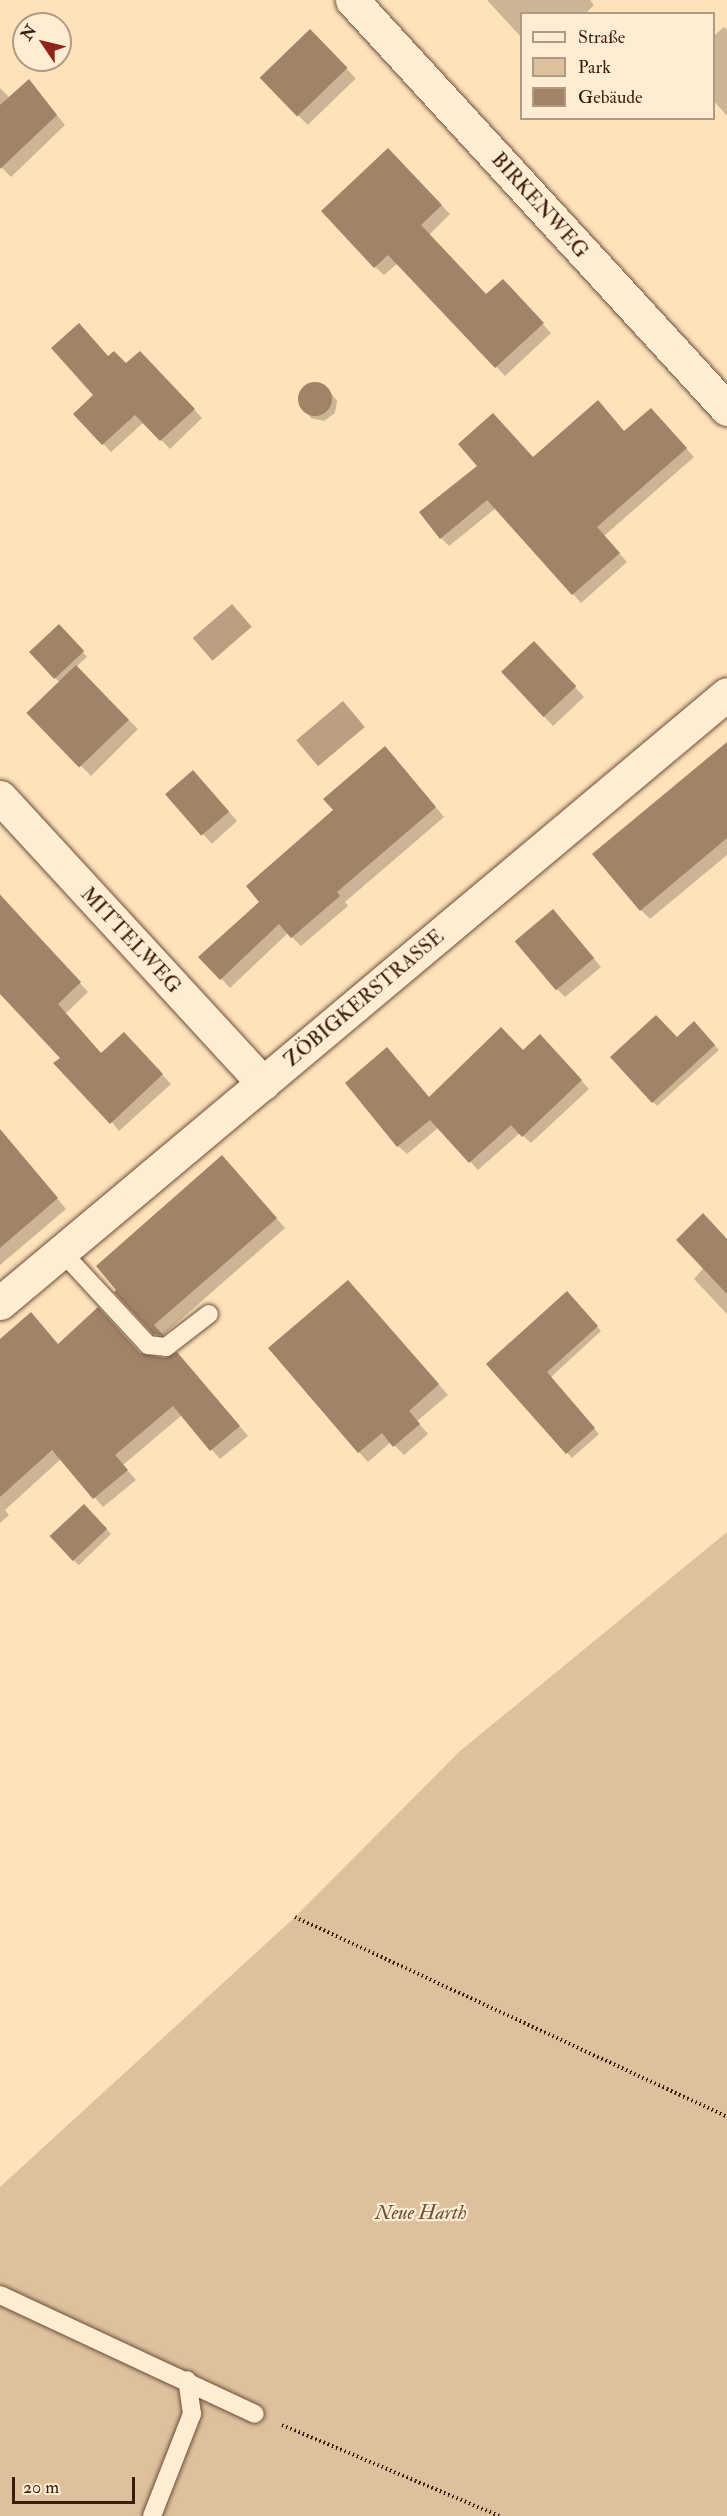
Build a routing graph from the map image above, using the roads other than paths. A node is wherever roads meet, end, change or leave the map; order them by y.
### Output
1 (352, 0) edge
2 (727, 409) edge
3 (727, 694) edge
4 (0, 797) edge
5 (263, 1083) junction
6 (62, 1252) junction
7 (0, 1303) edge
8 (209, 1314) dead end
9 (0, 2295) edge
10 (187, 2380) junction
11 (255, 2414) road end
12 (152, 2516) edge

1 - 2 main road, BIRKENWEG
3 - 5 main road, ZÖBIGKERSTRASSE
4 - 5 main road, MITTELWEG
5 - 6 main road, ZÖBIGKERSTRASSE
6 - 7 main road, ZÖBIGKERSTRASSE
6 - 8 lane
9 - 10 lane
10 - 11 lane
10 - 12 lane

